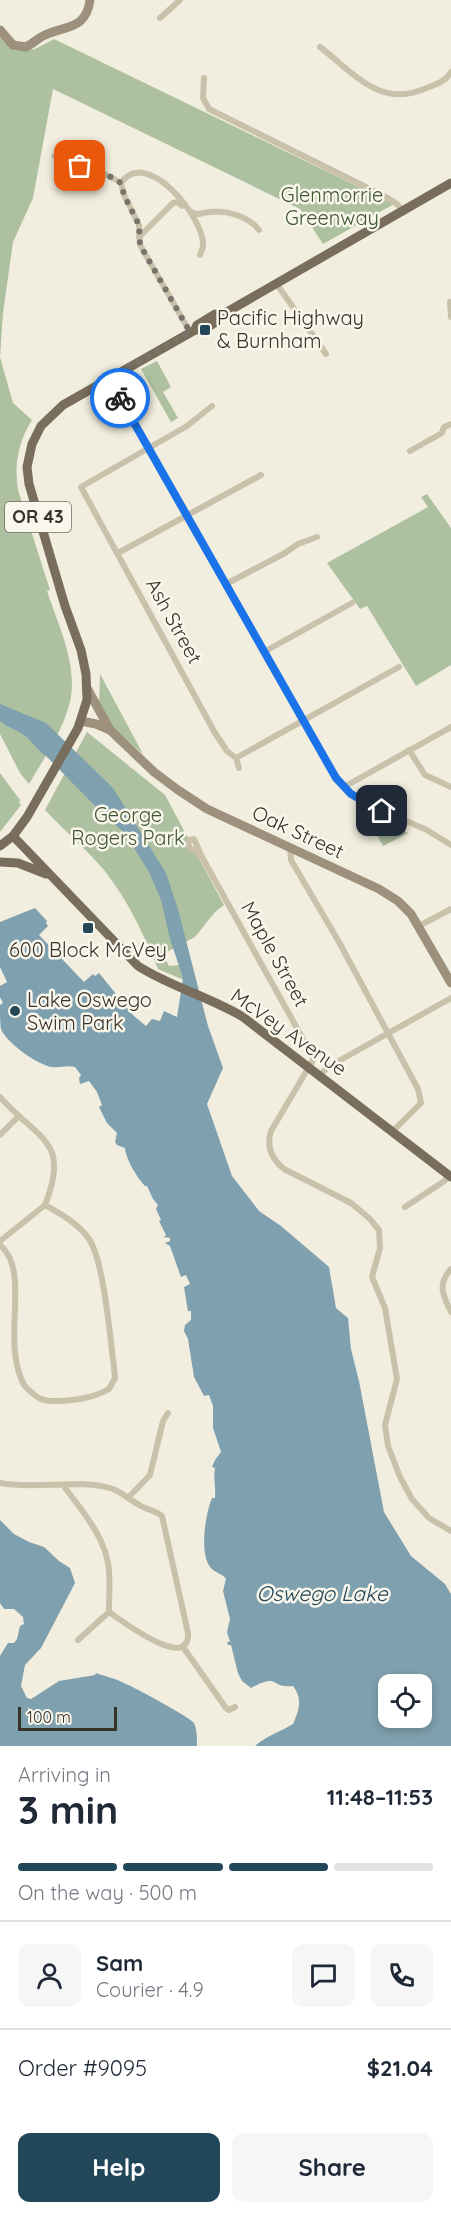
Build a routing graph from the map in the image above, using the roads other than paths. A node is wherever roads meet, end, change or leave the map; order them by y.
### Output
1 (90, 0) edge
2 (180, 0) edge
3 (160, 18) dead end
4 (0, 30) edge
5 (320, 47) dead end
6 (451, 72) edge
7 (204, 78) dead end
8 (56, 156) dead end
9 (121, 183) junction
10 (451, 183) edge
11 (189, 210) junction
12 (403, 212) junction
13 (259, 230) dead end
14 (139, 237) junction
15 (200, 255) dead end
16 (276, 284) junction
17 (450, 302) edge
18 (451, 317) edge
19 (193, 331) junction
20 (326, 354) dead end
21 (109, 378) junction
22 (212, 406) dead end
23 (451, 424) edge
24 (148, 447) junction
25 (410, 451) dead end
26 (261, 475) dead end
27 (186, 515) junction
28 (317, 537) dead end
29 (118, 553) junction
30 (226, 584) junction
31 (352, 603) dead end
32 (264, 651) junction
33 (399, 667) dead end
34 (87, 688) junction
35 (303, 720) junction
36 (79, 724) junction
37 (451, 727) edge
38 (110, 730) junction
39 (409, 750) junction
40 (236, 758) junction
41 (238, 768) dead end
42 (451, 786) edge
43 (344, 787) junction
44 (13, 836) junction
45 (451, 845) edge
46 (0, 846) edge
47 (290, 848) junction
48 (202, 857) dead end
49 (0, 862) edge
50 (51, 876) junction
51 (451, 909) edge
52 (419, 926) junction
53 (451, 983) edge
54 (451, 998) edge
55 (388, 1034) junction
56 (309, 1067) junction
57 (320, 1075) junction
58 (0, 1097) edge
59 (18, 1117) junction
60 (393, 1131) junction
61 (0, 1135) edge
62 (451, 1176) edge
63 (45, 1205) junction
64 (405, 1207) dead end
65 (0, 1243) edge
66 (451, 1269) edge
67 (451, 1312) edge
68 (6, 1326) dead end
69 (8, 1357) dead end
70 (168, 1413) dead end
71 (0, 1483) edge
72 (63, 1485) junction
73 (128, 1498) junction
74 (451, 1531) edge
75 (109, 1612) junction
76 (78, 1640) dead end
77 (183, 1647) junction
78 (235, 1707) dead end

1 - 4 street
2 - 3 street
5 - 6 street
7 - 12 street
8 - 9 street
9 - 11 street
9 - 14 street
10 - 12 main road, OR 43
11 - 13 street
11 - 14 street
11 - 15 street
12 - 16 main road, OR 43
14 - 19 street
16 - 19 main road, OR 43
16 - 20 street
17 - 18 street
19 - 21 main road, OR 43
21 - 24 street
21 - 34 main road, OR 43
22 - 24 street
23 - 25 street
24 - 27 street
24 - 29 street, Ash Street
26 - 27 street
27 - 29 street
27 - 30 street
28 - 30 street
29 - 40 street, Ash Street
30 - 32 street
31 - 32 street
32 - 35 street
33 - 35 street
34 - 36 main road, OR 43
34 - 38 street, Oak Street
35 - 40 street
35 - 43 street
36 - 38 street, Oak Street
36 - 44 main road, OR 43
37 - 39 street
38 - 47 street, Oak Street
39 - 42 street
39 - 43 street
40 - 41 street, Ash Street
43 - 45 street
44 - 46 main road, OR 43
44 - 50 main road, McVey Avenue
47 - 52 street, Oak Street
47 - 55 street
48 - 56 street, Maple Street
49 - 50 main road, McVey Avenue
50 - 56 main road, McVey Avenue
51 - 52 street
52 - 53 street, Oak Street
54 - 55 street
55 - 57 street
55 - 60 street
56 - 57 main road, McVey Avenue
56 - 74 street
57 - 60 main road, McVey Avenue
58 - 59 street
59 - 61 street
59 - 63 street
60 - 62 main road, McVey Avenue
62 - 64 street
63 - 65 street
63 - 69 street
65 - 68 street
66 - 67 street
70 - 73 street
71 - 72 street
72 - 73 street
72 - 75 street
73 - 77 street
75 - 76 street
75 - 77 street
77 - 78 street

